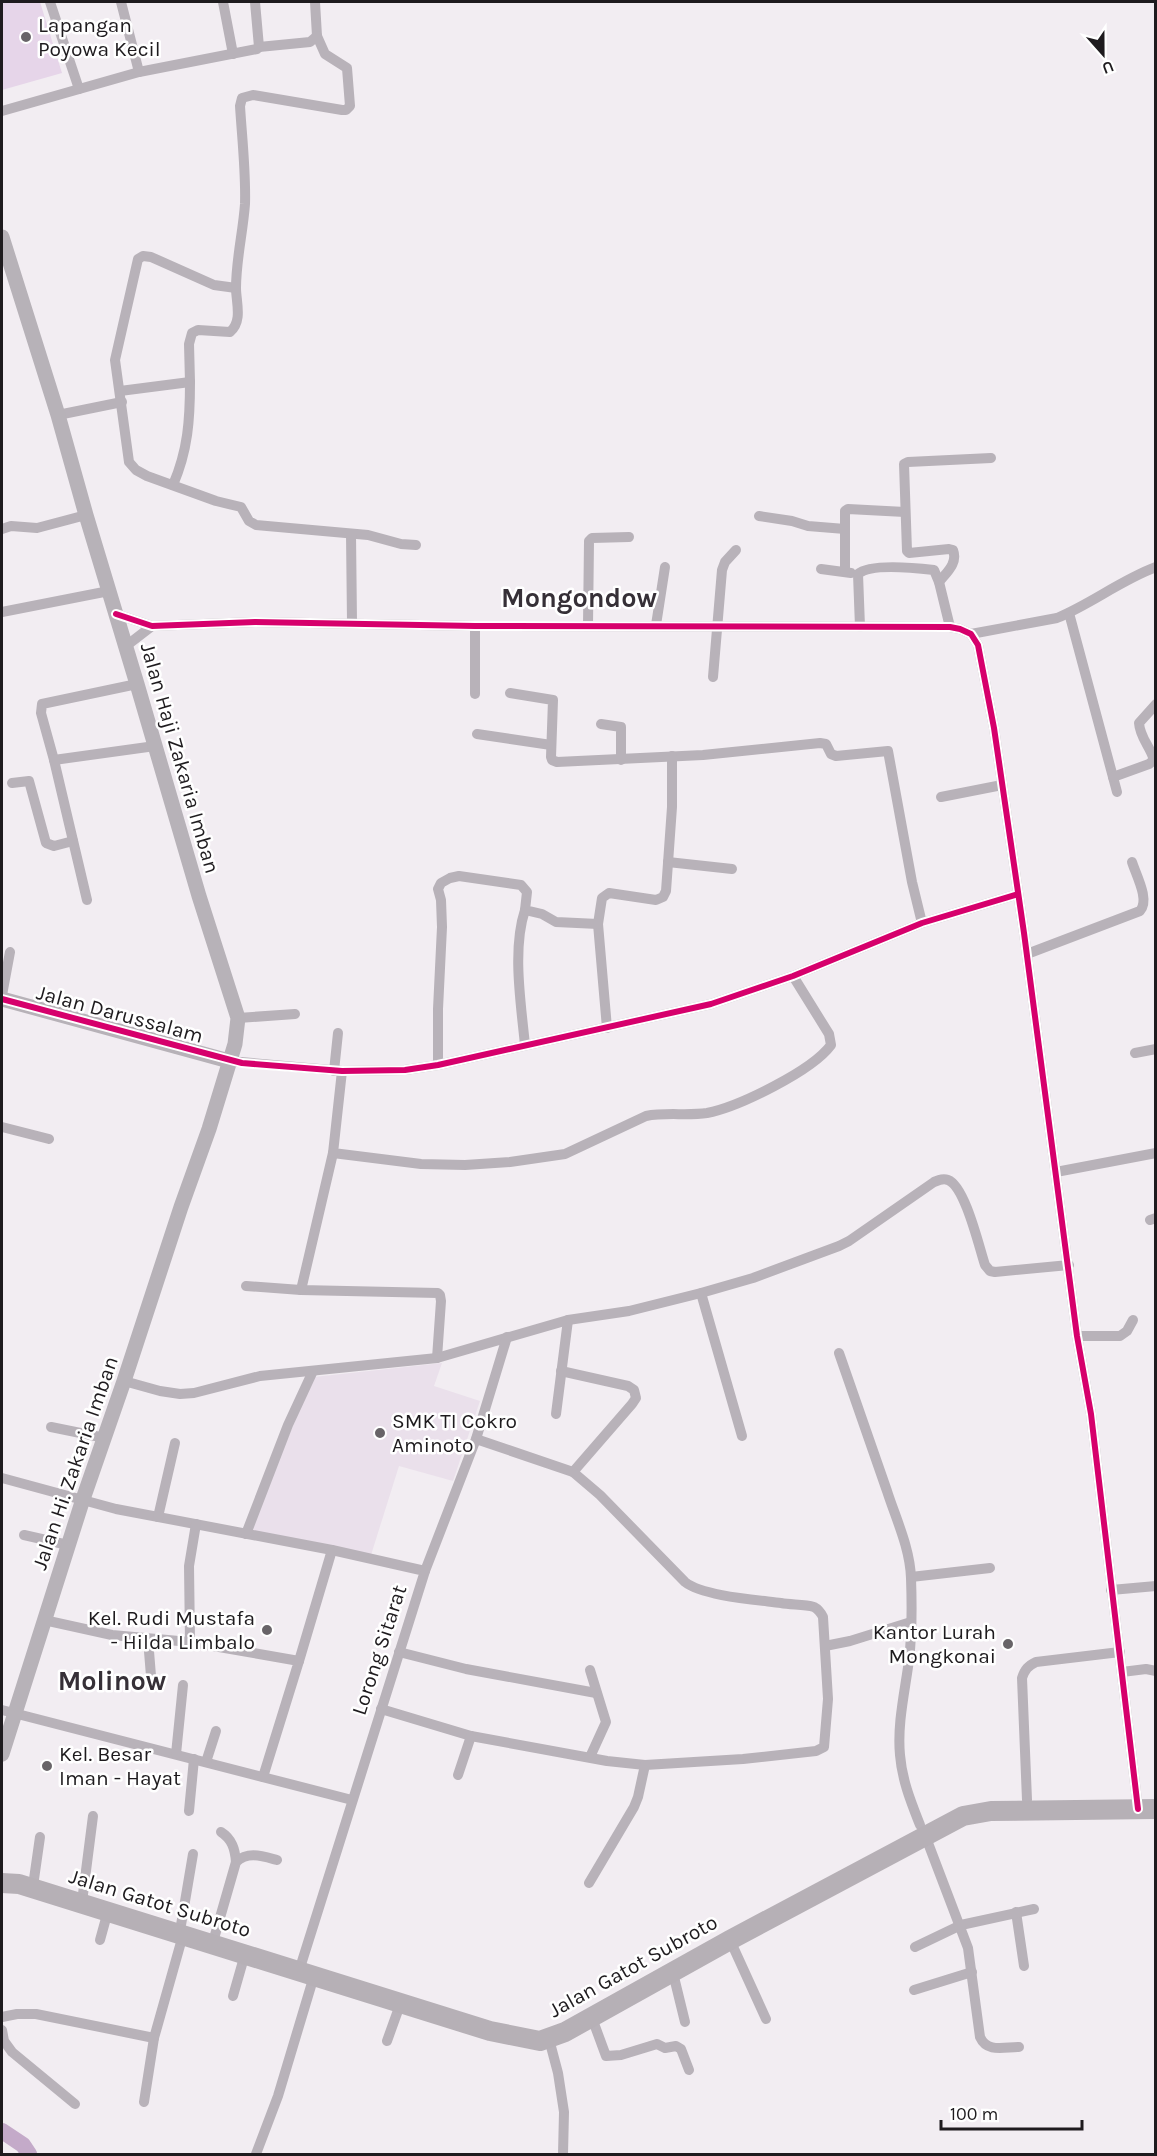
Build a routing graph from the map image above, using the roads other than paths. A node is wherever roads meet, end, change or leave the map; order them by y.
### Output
1 (50, 2) edge
2 (121, 2) edge
3 (223, 2) edge
4 (255, 2) edge
5 (315, 2) edge
6 (317, 36) junction
7 (259, 47) junction
8 (233, 54) junction
9 (139, 72) junction
10 (79, 89) junction
11 (2, 111) edge
12 (2, 237) edge
13 (236, 288) junction
14 (190, 382) junction
15 (121, 396) junction
16 (58, 415) junction
17 (991, 458) dead end
18 (173, 485) junction
19 (905, 513) junction
20 (86, 514) junction
21 (759, 516) dead end
22 (2, 529) edge
23 (844, 529) junction
24 (351, 534) junction
25 (629, 537) dead end
26 (416, 545) dead end
27 (736, 550) dead end
28 (665, 567) dead end
29 (1155, 567) edge
30 (821, 569) dead end
31 (845, 571) junction
32 (858, 574) junction
33 (939, 582) junction
34 (109, 591) junction
35 (2, 612) edge
36 (1069, 613) junction
37 (116, 614) junction
38 (352, 622) junction
39 (588, 625) junction
40 (656, 625) junction
41 (152, 626) junction
42 (475, 626) junction
43 (717, 626) junction
44 (860, 627) junction
45 (950, 627) junction
46 (971, 634) junction
47 (126, 646) junction
48 (713, 677) dead end
49 (138, 684) junction
50 (510, 693) dead end
51 (476, 694) dead end
52 (1155, 704) edge
53 (601, 724) dead end
54 (477, 735) dead end
55 (551, 745) junction
56 (155, 746) junction
57 (672, 756) junction
58 (54, 760) junction
59 (621, 760) junction
60 (1113, 777) junction
61 (12, 783) dead end
62 (1002, 785) junction
63 (1117, 792) dead end
64 (941, 797) dead end
65 (73, 841) junction
66 (668, 862) junction
67 (1132, 862) dead end
68 (732, 869) dead end
69 (1019, 899) junction
70 (87, 900) dead end
71 (525, 910) junction
72 (922, 923) junction
73 (598, 924) junction
74 (10, 952) dead end
75 (1027, 954) junction
76 (793, 976) junction
77 (2, 994) edge
78 (2, 999) edge
79 (295, 1014) dead end
80 (238, 1018) junction
81 (607, 1028) junction
82 (338, 1033) dead end
83 (525, 1045) junction
84 (1155, 1048) edge
85 (1135, 1053) dead end
86 (229, 1061) junction
87 (438, 1065) junction
88 (338, 1071) junction
89 (2, 1127) edge
90 (49, 1139) dead end
91 (333, 1153) junction
92 (1155, 1153) edge
93 (1056, 1172) junction
94 (189, 1186) joint
95 (1069, 1264) junction
96 (246, 1286) dead end
97 (301, 1290) junction
98 (701, 1293) junction
99 (568, 1320) junction
100 (1132, 1320) dead end
101 (1077, 1336) junction
102 (507, 1337) junction
103 (839, 1353) dead end
104 (437, 1358) junction
105 (313, 1371) junction
106 (561, 1371) junction
107 (124, 1382) junction
108 (556, 1414) dead end
109 (51, 1427) dead end
110 (742, 1436) dead end
111 (105, 1438) junction
112 (476, 1439) junction
113 (175, 1443) dead end
114 (573, 1472) junction
115 (2, 1478) edge
116 (83, 1499) junction
117 (158, 1517) junction
118 (196, 1524) junction
119 (246, 1534) junction
120 (24, 1535) dead end
121 (68, 1545) junction
122 (332, 1550) junction
123 (990, 1568) dead end
124 (425, 1571) junction
125 (911, 1577) junction
126 (1155, 1586) edge
127 (1112, 1590) junction
128 (44, 1620) junction
129 (911, 1622) junction
130 (148, 1639) junction
131 (190, 1642) junction
132 (825, 1646) junction
133 (399, 1652) junction
134 (1120, 1652) junction
135 (299, 1661) junction
136 (590, 1670) dead end
137 (1155, 1671) edge
138 (1122, 1672) junction
139 (151, 1676) dead end
140 (183, 1685) dead end
141 (596, 1693) junction
142 (381, 1709) junction
143 (8, 1712) edge
144 (216, 1731) dead end
145 (471, 1736) junction
146 (2, 1754) edge
147 (176, 1754) junction
148 (194, 1759) junction
149 (598, 1759) junction
150 (206, 1762) junction
151 (645, 1765) junction
152 (458, 1775) dead end
153 (263, 1777) junction
154 (352, 1800) junction
155 (1027, 1800) junction
156 (1147, 1804) edge
157 (189, 1811) dead end
158 (93, 1816) dead end
159 (922, 1830) junction
160 (221, 1832) dead end
161 (40, 1837) dead end
162 (193, 1854) dead end
163 (277, 1860) dead end
164 (236, 1862) junction
165 (12, 1879) edge
166 (588, 1883) dead end
167 (73, 1894) junction
168 (788, 1904) junction
169 (1034, 1909) dead end
170 (108, 1911) junction
171 (1016, 1912) junction
172 (961, 1925) junction
173 (182, 1930) junction
174 (215, 1935) junction
175 (730, 1940) junction
176 (100, 1941) dead end
177 (915, 1947) dead end
178 (246, 1954) junction
179 (1024, 1966) dead end
180 (305, 1970) junction
181 (673, 1972) junction
182 (972, 1972) junction
183 (914, 1990) dead end
184 (233, 1996) dead end
185 (401, 2002) junction
186 (2, 2017) edge
187 (592, 2018) junction
188 (766, 2019) dead end
189 (685, 2022) dead end
190 (495, 2027) junction
191 (2, 2030) edge
192 (154, 2038) junction
193 (387, 2042) dead end
194 (550, 2045) junction
195 (1019, 2047) dead end
196 (689, 2070) dead end
197 (144, 2102) dead end
198 (75, 2104) dead end
199 (256, 2154) edge
200 (563, 2154) edge

1 - 10 street
2 - 9 street
3 - 8 street
4 - 7 street
5 - 6 street
6 - 7 street
6 - 13 street
7 - 8 street
8 - 9 street
9 - 10 street
10 - 11 street
12 - 16 main road, Jalan Haji Zakaria Imban
13 - 14 street
13 - 15 street
14 - 15 street
14 - 18 street
15 - 16 street
15 - 18 street
16 - 20 main road, Jalan Haji Zakaria Imban
17 - 19 street
18 - 24 street
19 - 23 street
19 - 33 street
20 - 22 street
20 - 34 main road, Jalan Haji Zakaria Imban
21 - 23 street
23 - 31 street
24 - 26 street
24 - 38 street
25 - 39 street
27 - 43 street
28 - 40 street
29 - 36 street
30 - 31 street
31 - 32 street
32 - 33 street
32 - 44 street
33 - 45 street
34 - 35 street
34 - 37 main road, Jalan Haji Zakaria Imban
36 - 46 street
36 - 60 street
37 - 41 street
37 - 47 main road, Jalan Haji Zakaria Imban
38 - 41 street
38 - 42 street
39 - 40 street
39 - 42 street
40 - 43 street
41 - 47 street
42 - 51 street
43 - 44 street
43 - 48 street
44 - 45 street
45 - 46 street
46 - 62 street
47 - 49 main road, Jalan Haji Zakaria Imban
49 - 56 main road, Jalan Haji Zakaria Imban
49 - 58 street
50 - 55 street
52 - 60 street
53 - 59 street
54 - 55 street
55 - 59 street
56 - 58 street
56 - 80 main road, Jalan Haji Zakaria Imban
57 - 59 street
57 - 66 street
57 - 72 street
58 - 65 street
60 - 63 street
61 - 65 street
62 - 64 street
62 - 69 street
65 - 70 street
66 - 68 street
66 - 73 street
67 - 75 street
69 - 72 street
69 - 75 street
71 - 73 street
71 - 83 street
71 - 87 street
72 - 76 street
73 - 81 street
74 - 77 street
75 - 93 street
76 - 81 street
76 - 91 street
78 - 86 main road, Jalan Darussalam
79 - 80 street
80 - 86 main road, Jalan Haji Zakaria Imban
81 - 83 street
82 - 88 street
83 - 87 street
84 - 85 street
86 - 88 street
86 - 94 main road, Jalan Haji Zakaria Imban
87 - 88 street
88 - 91 street
89 - 90 street
91 - 97 street
92 - 93 street
93 - 95 street
94 - 107 main road, Jalan Hi. Zakaria Imban
95 - 98 street
95 - 101 street
96 - 97 street
97 - 104 street
98 - 99 street
98 - 110 street
99 - 102 street
99 - 106 street
100 - 101 street
101 - 127 street
102 - 104 street
102 - 112 street
103 - 125 street
104 - 105 street
105 - 107 street
105 - 119 street
106 - 108 street
106 - 114 street
107 - 111 main road, Jalan Hi. Zakaria Imban
109 - 111 street
111 - 116 main road, Jalan Hi. Zakaria Imban
112 - 114 street
112 - 124 street
113 - 117 street
114 - 132 street
115 - 116 street, Lorong Sitarat
116 - 117 street, Lorong Sitarat
116 - 121 main road, Jalan Hi. Zakaria Imban
117 - 118 street, Lorong Sitarat
118 - 119 street, Lorong Sitarat
118 - 131 street
119 - 122 street, Lorong Sitarat
120 - 121 street
121 - 128 main road, Jalan Hi. Zakaria Imban
122 - 124 street, Lorong Sitarat
122 - 135 street
123 - 125 street
124 - 133 street, Lorong Sitarat
125 - 129 street
126 - 127 street
127 - 134 street
128 - 130 street
128 - 143 main road, Jalan Hi. Zakaria Imban
129 - 132 street
129 - 159 street
130 - 131 street
130 - 139 street
131 - 135 street
132 - 151 street
133 - 141 street
133 - 142 street, Lorong Sitarat
134 - 138 street
134 - 155 street
135 - 153 street
136 - 141 street
137 - 138 street
138 - 156 street
140 - 147 street
141 - 149 street
142 - 145 street
142 - 154 street, Lorong Sitarat
143 - 146 main road, Jalan Hi. Zakaria Imban
143 - 147 street
144 - 150 street
145 - 149 street
145 - 152 street
147 - 148 street
148 - 150 street
148 - 157 street
149 - 151 street
150 - 153 street
151 - 166 street
153 - 154 street
154 - 180 street, Lorong Sitarat
155 - 156 highway, Jalan Gatot Subroto
155 - 159 highway, Jalan Gatot Subroto
156 - 159 highway, Jalan Gatot Subroto
158 - 167 street
159 - 168 highway, Jalan Gatot Subroto
159 - 172 street
160 - 164 street
161 - 165 street
162 - 173 street
163 - 164 street
164 - 174 street
165 - 167 highway, Jalan Gatot Subroto
167 - 170 highway, Jalan Gatot Subroto
167 - 173 highway, Jalan Gatot Subroto
168 - 175 highway, Jalan Gatot Subroto
168 - 190 highway, Jalan Gatot Subroto
169 - 171 street
170 - 173 highway, Jalan Gatot Subroto
170 - 176 street
171 - 172 street
171 - 179 street
172 - 177 street
172 - 182 street
173 - 174 highway, Jalan Gatot Subroto
173 - 178 highway, Jalan Gatot Subroto
173 - 192 street
174 - 180 highway, Jalan Gatot Subroto
175 - 181 highway, Jalan Gatot Subroto
175 - 188 street
178 - 180 highway, Jalan Gatot Subroto
178 - 184 street
180 - 185 highway, Jalan Gatot Subroto
180 - 190 highway, Jalan Gatot Subroto
180 - 199 street, Lorong Sitarat
181 - 187 highway, Jalan Gatot Subroto
181 - 189 street
182 - 183 street
182 - 195 street
185 - 190 highway, Jalan Gatot Subroto
185 - 193 street
186 - 192 street
187 - 194 highway, Jalan Gatot Subroto
187 - 196 street
190 - 194 highway, Jalan Gatot Subroto
191 - 198 street
192 - 197 street
194 - 200 street

